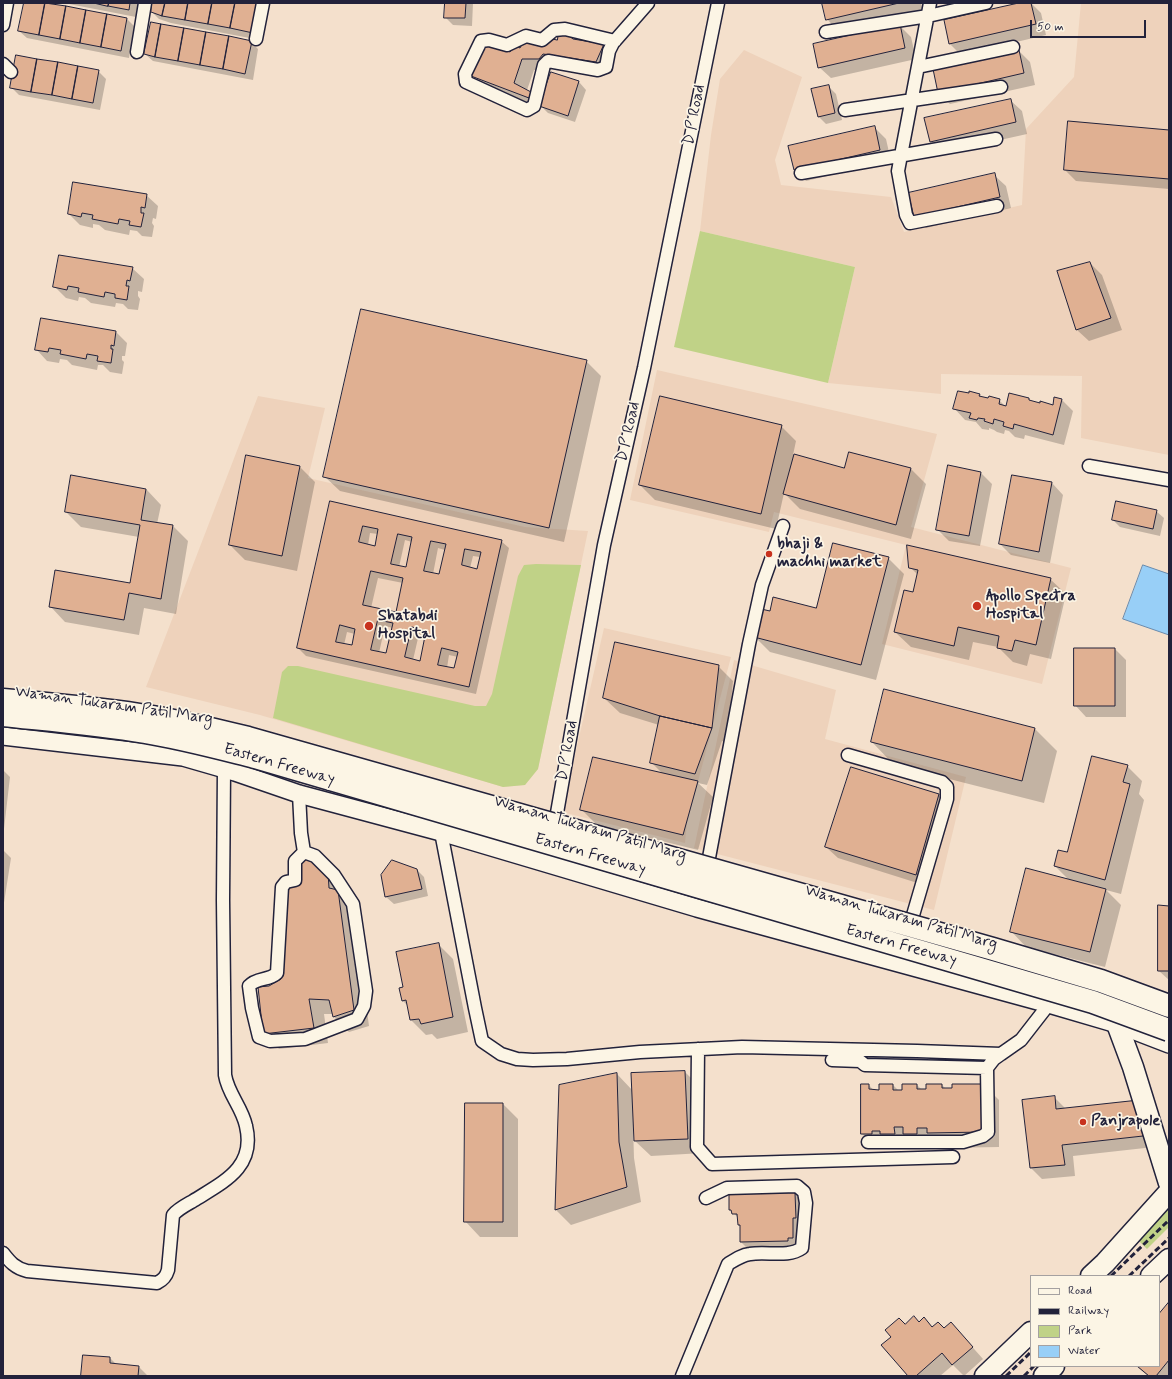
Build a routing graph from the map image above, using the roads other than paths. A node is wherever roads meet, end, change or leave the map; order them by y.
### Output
1 (7, 3) edge
2 (145, 3) edge
3 (263, 3) edge
4 (648, 3) edge
5 (718, 3) edge
6 (930, 3) edge
7 (986, 3) edge
8 (928, 16) junction
9 (3, 25) edge
10 (826, 32) dead end
11 (256, 39) dead end
12 (615, 41) junction
13 (1013, 47) dead end
14 (137, 52) dead end
15 (918, 67) junction
16 (1001, 87) dead end
17 (912, 101) junction
18 (845, 110) dead end
19 (996, 139) dead end
20 (901, 156) junction
21 (801, 173) dead end
22 (997, 206) dead end
23 (1089, 466) dead end
24 (1169, 480) edge
25 (783, 526) dead end
26 (3, 690) edge
27 (3, 700) edge
28 (3, 715) edge
29 (3, 736) edge
30 (848, 755) dead end
31 (224, 769) junction
32 (299, 794) junction
33 (556, 819) junction
34 (441, 832) junction
35 (304, 852) junction
36 (547, 863) junction
37 (708, 863) junction
38 (739, 872) junction
39 (727, 917) junction
40 (911, 922) junction
41 (1006, 948) junction
42 (992, 988) junction
43 (1169, 1001) edge
44 (1049, 1004) junction
45 (1169, 1006) edge
46 (1117, 1024) junction
47 (1169, 1030) edge
48 (1169, 1044) edge
49 (698, 1049) junction
50 (1001, 1054) junction
51 (832, 1060) dead end
52 (987, 1068) junction
53 (868, 1142) dead end
54 (953, 1157) dead end
55 (1169, 1183) edge
56 (1169, 1192) edge
57 (706, 1198) dead end
58 (3, 1253) edge
59 (1169, 1259) edge
60 (1092, 1275) edge
61 (1151, 1275) edge
62 (1030, 1333) edge
63 (1053, 1367) edge
64 (682, 1376) edge
65 (985, 1376) edge
66 (1044, 1376) edge

1 - 9 street
2 - 14 street
3 - 11 street
4 - 12 street
5 - 33 street, D P Road
6 - 8 street
7 - 8 street
8 - 10 street
8 - 15 street
12 - 12 street
13 - 15 street
15 - 17 street
16 - 17 street
17 - 18 street
17 - 20 street
19 - 20 street
20 - 21 street
20 - 22 street
23 - 24 street
25 - 37 street
26 - 33 main road, Waman Tukaram Patil Marg
27 - 45 highway, Eastern Freeway, bridge
28 - 47 highway, Eastern Freeway, bridge
29 - 31 main road
30 - 40 street
31 - 32 main road
31 - 58 street
32 - 34 main road
32 - 35 street
33 - 36 street, D P Road
33 - 37 main road, Waman Tukaram Patil Marg
34 - 36 main road
34 - 49 street
35 - 35 street
36 - 39 main road
37 - 38 main road, Waman Tukaram Patil Marg
38 - 39 main road
38 - 40 main road, Waman Tukaram Patil Marg
39 - 42 main road
40 - 41 main road, Waman Tukaram Patil Marg
41 - 42 main road
41 - 43 main road, Waman Tukaram Patil Marg
42 - 44 main road
44 - 46 main road
44 - 50 street
46 - 48 main road
46 - 55 highway
49 - 50 street
49 - 54 street
50 - 52 street
51 - 52 street
52 - 53 street
56 - 60 highway
57 - 64 street
59 - 61 highway
62 - 65 highway
63 - 66 highway

